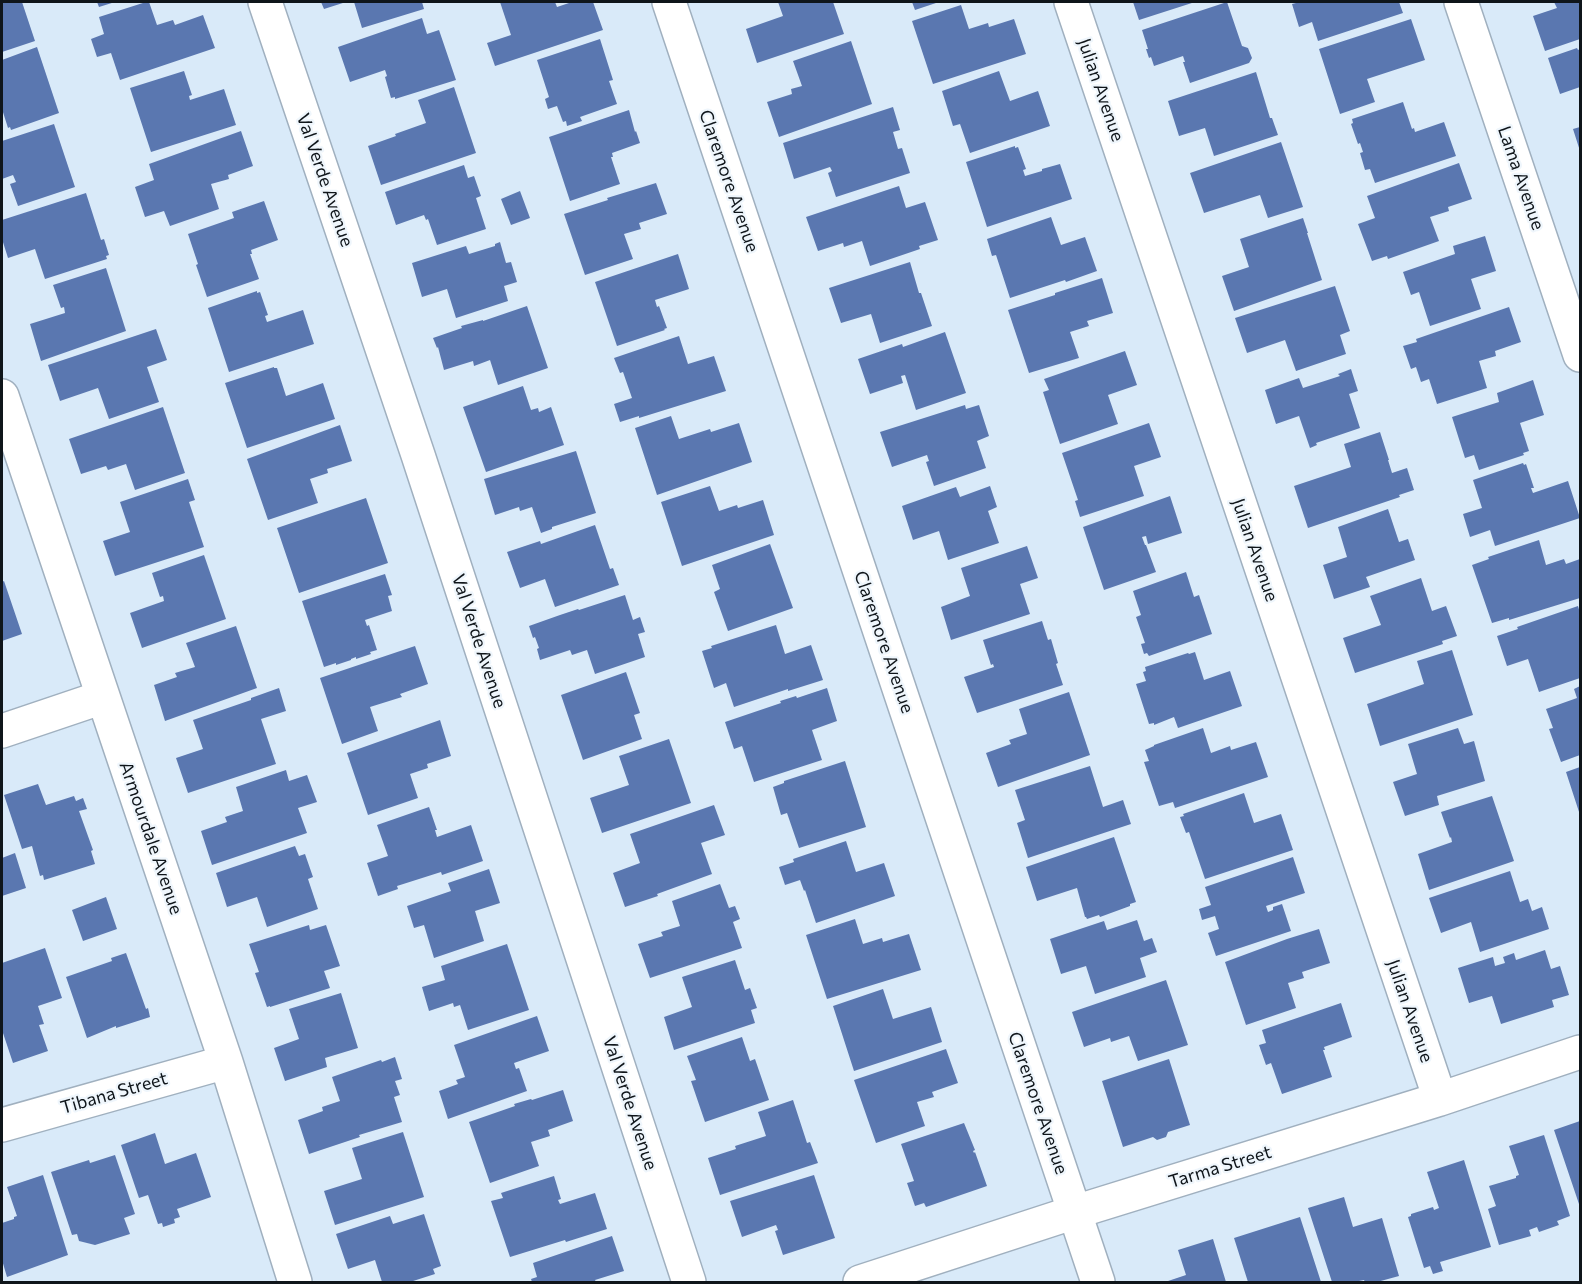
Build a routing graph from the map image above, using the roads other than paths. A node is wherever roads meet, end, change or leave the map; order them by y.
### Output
1 (265, 2) edge
2 (669, 2) edge
3 (1071, 2) edge
4 (1461, 2) edge
5 (1581, 355) edge
6 (2, 396) edge
7 (103, 697) junction
8 (2, 731) edge
9 (1581, 1052) edge
10 (226, 1062) junction
11 (1440, 1099) junction
12 (2, 1125) edge
13 (1076, 1212) junction
14 (295, 1282) edge
15 (689, 1282) edge
16 (860, 1282) edge
17 (1098, 1282) edge

1 - 15 street, Val Verde Avenue
2 - 13 street, Claremore Avenue
3 - 11 street, Julian Avenue
4 - 5 street, Lama Avenue
6 - 7 street, Armourdale Avenue
7 - 8 street
7 - 10 street, Armourdale Avenue
9 - 11 street, Tarma Street
10 - 12 street, Tibana Street
10 - 14 street, Armourdale Avenue
11 - 13 street, Tarma Street
13 - 16 street, Tarma Street
13 - 17 street, Claremore Avenue

